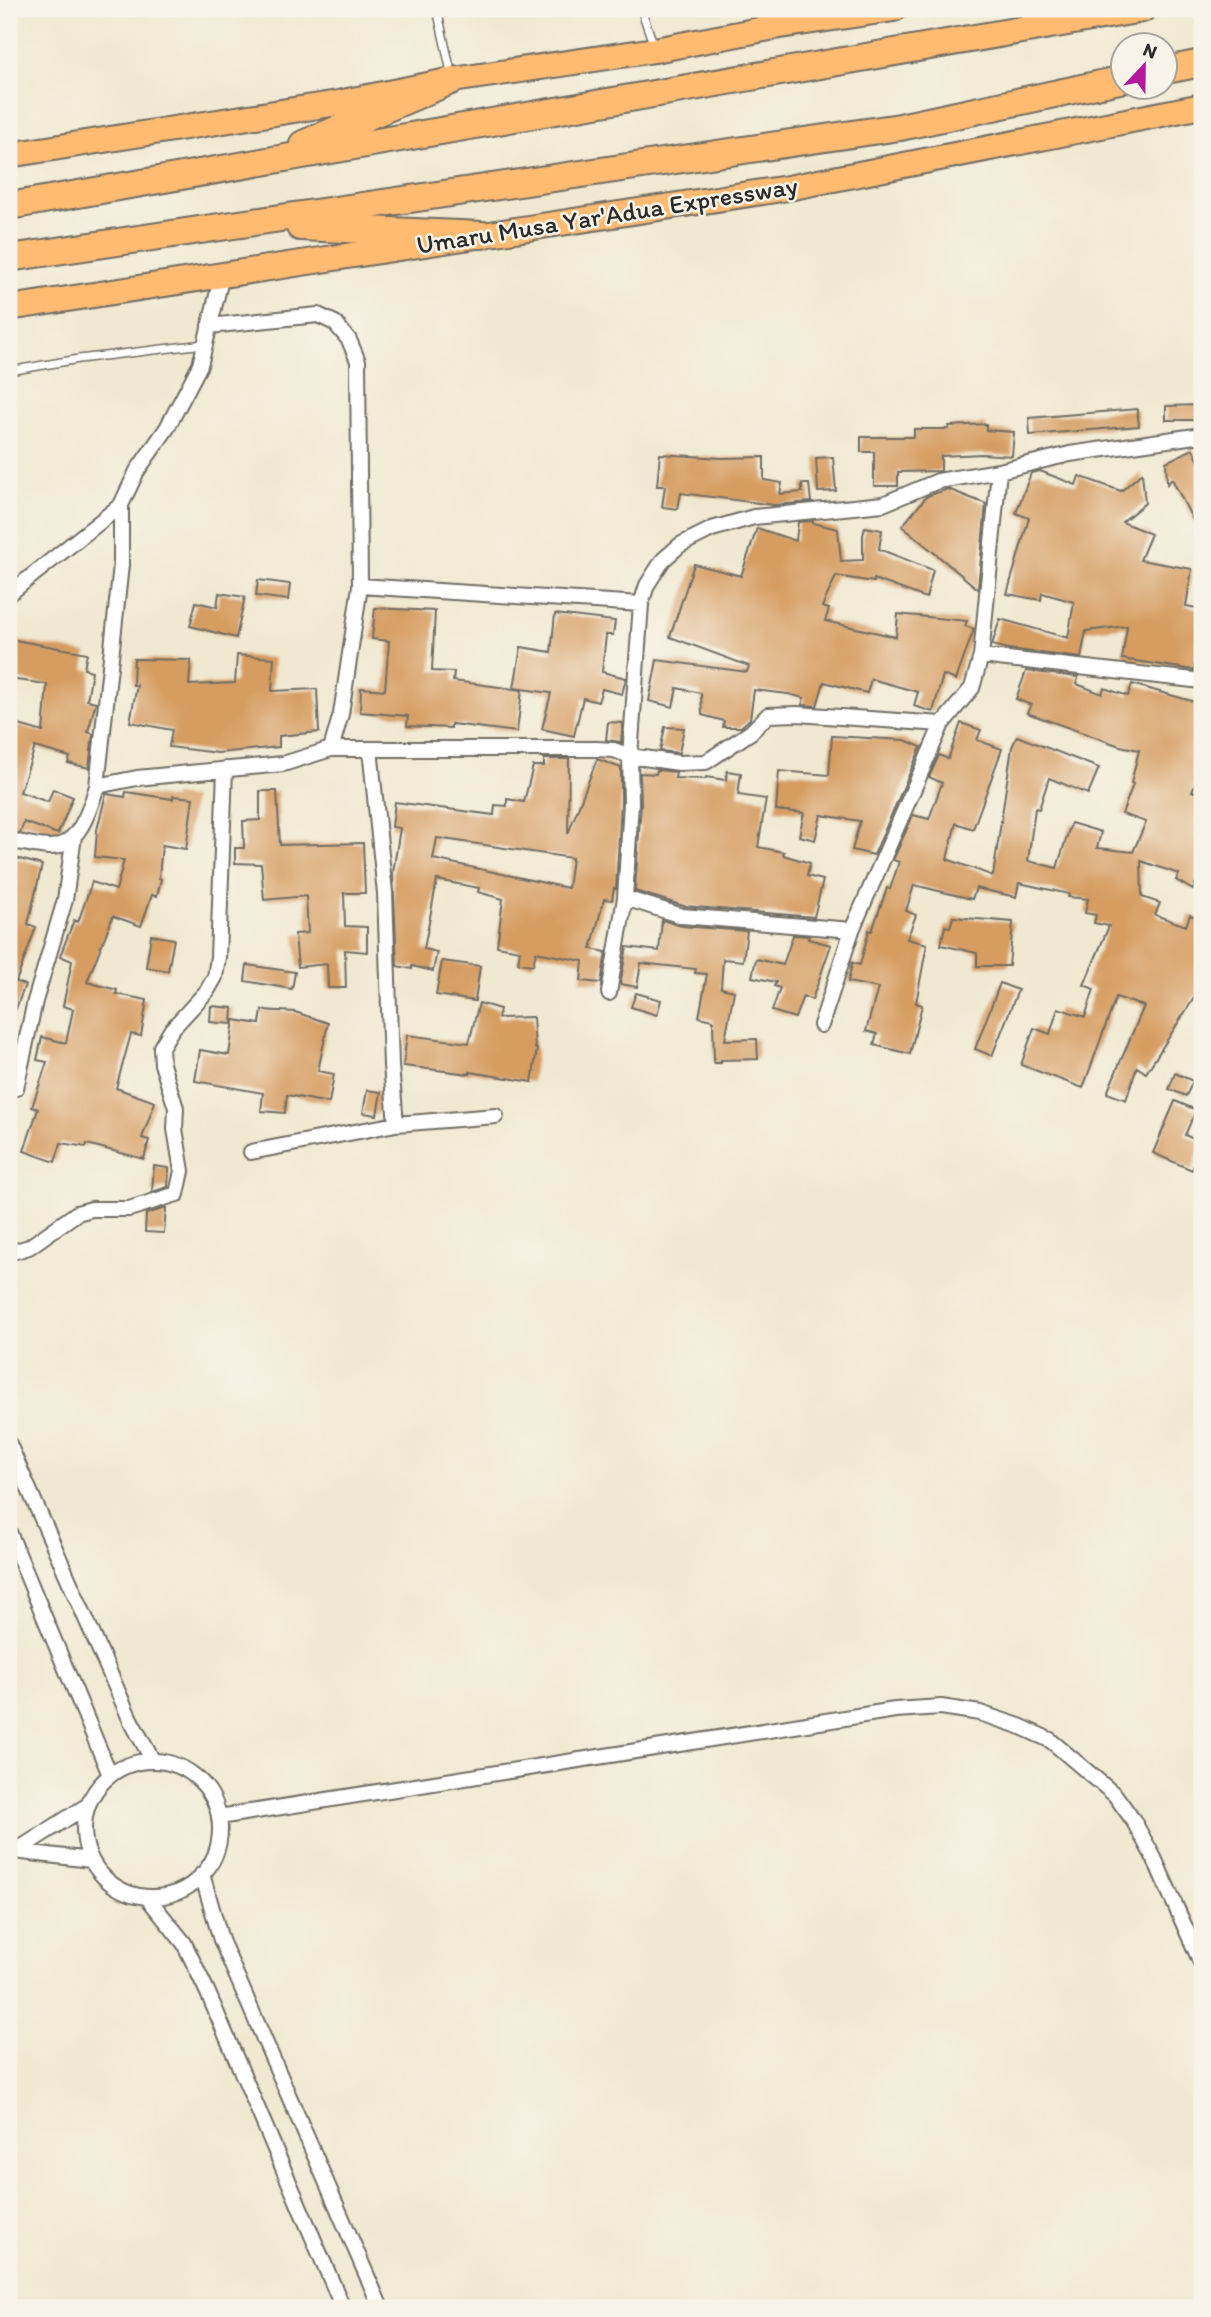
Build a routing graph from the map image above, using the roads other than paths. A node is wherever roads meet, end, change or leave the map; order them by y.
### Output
1 (437, 9) edge
2 (641, 9) edge
3 (894, 9) edge
4 (1142, 9) edge
5 (779, 17) edge
6 (655, 50) junction
7 (1202, 62) edge
8 (1180, 67) edge
9 (453, 80) junction
10 (1110, 82) edge
11 (1202, 106) edge
12 (13, 153) edge
13 (260, 162) junction
14 (9, 206) edge
15 (239, 224) junction
16 (482, 235) junction
17 (9, 258) edge
18 (222, 275) junction
19 (9, 308) edge
20 (209, 326) junction
21 (205, 344) junction
22 (9, 371) edge
23 (1202, 435) edge
24 (999, 471) junction
25 (121, 505) junction
26 (360, 586) junction
27 (9, 594) edge
28 (641, 604) junction
29 (981, 656) junction
30 (1202, 681) edge
31 (942, 724) junction
32 (331, 749) junction
33 (370, 749) junction
34 (630, 757) junction
35 (225, 769) junction
36 (97, 786) junction
37 (74, 836) junction
38 (9, 841) edge
39 (625, 898) junction
40 (852, 930) junction
41 (609, 993) dead end
42 (821, 1026) dead end
43 (16, 1088) dead end
44 (496, 1116) dead end
45 (396, 1124) junction
46 (251, 1152) dead end
47 (9, 1253) edge
48 (9, 1444) edge
49 (9, 1532) edge
50 (153, 1761) junction
51 (110, 1775) junction
52 (88, 1805) junction
53 (219, 1817) junction
54 (12, 1852) edge
55 (91, 1860) junction
56 (202, 1874) junction
57 (147, 1897) junction
58 (1202, 1965) edge
59 (343, 2308) edge
60 (381, 2308) edge

1 - 9 lane
2 - 6 lane
3 - 5 highway
4 - 13 highway
5 - 6 highway
6 - 9 highway
7 - 8 highway
9 - 12 highway
9 - 13 highway
10 - 15 highway, Umaru Musa Yar'Adua Expressway
11 - 16 highway, Umaru Musa Yar'Adua Expressway
13 - 14 highway
15 - 16 highway
15 - 17 highway, Umaru Musa Yar'Adua Expressway
16 - 18 highway, Umaru Musa Yar'Adua Expressway
18 - 19 highway, Umaru Musa Yar'Adua Expressway
18 - 20 street
20 - 21 street
20 - 26 street
21 - 22 lane
21 - 25 street
23 - 24 street
24 - 28 street
24 - 29 street
25 - 27 street
25 - 36 street
26 - 28 street
26 - 32 street
28 - 34 street
29 - 30 street
29 - 31 street
31 - 34 street
31 - 40 street
32 - 33 street
32 - 35 street
33 - 34 street
33 - 45 street
34 - 39 street
35 - 36 street
35 - 47 street
36 - 37 street
37 - 38 street
37 - 43 street
39 - 40 street
39 - 41 street
40 - 42 street
44 - 45 street
45 - 46 street
48 - 50 street
49 - 51 street
50 - 51 street
50 - 53 street
51 - 52 street
52 - 54 street
52 - 55 street
53 - 56 street
53 - 58 street
54 - 55 street
55 - 57 street
56 - 57 street
56 - 60 street
57 - 59 street

